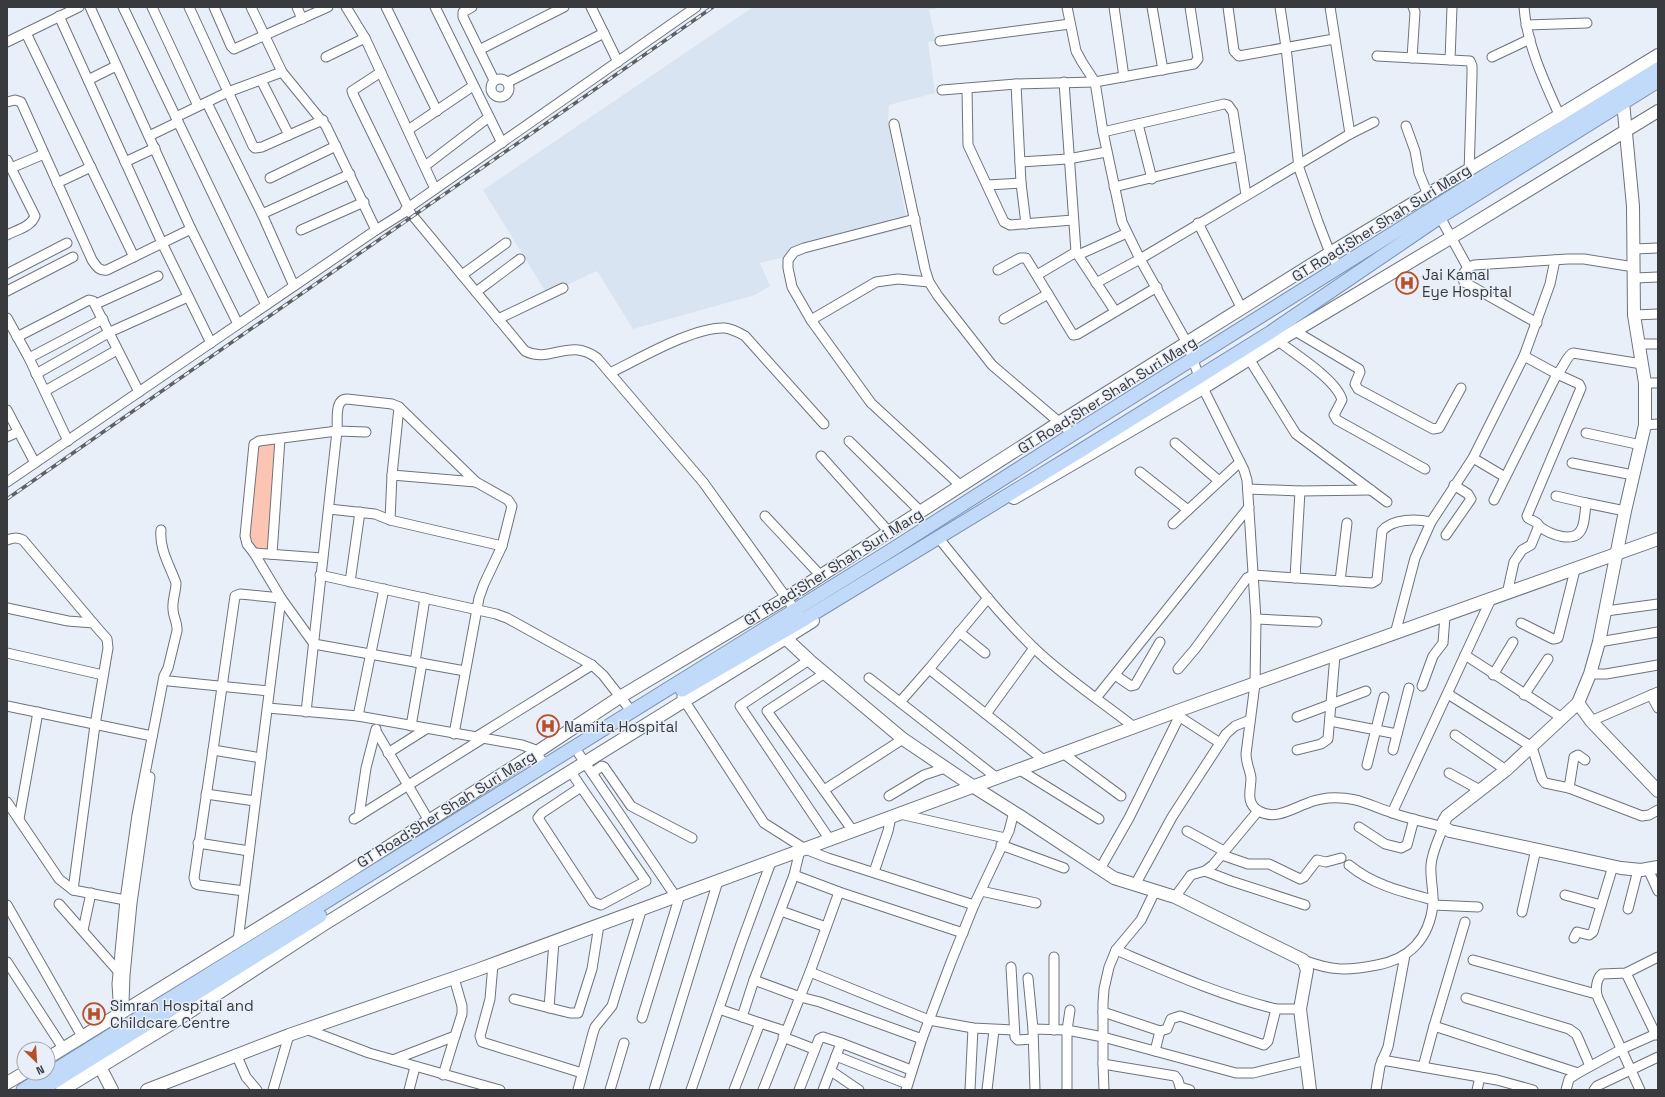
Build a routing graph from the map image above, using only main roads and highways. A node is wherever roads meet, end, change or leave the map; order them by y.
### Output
1 (1658, 69) edge
2 (1658, 82) edge
3 (799, 615) junction
4 (780, 631) junction
5 (92, 1052) junction
6 (23, 1090) edge
7 (41, 1090) edge

1 - 3 main road, GT Road;Sher Shah Suri Marg
2 - 3 main road, GT Road;Sher Shah Suri Marg
3 - 4 main road, GT Road;Sher Shah Suri Marg
4 - 5 main road, GT Road;Sher Shah Suri Marg
4 - 5 main road, GT Road;Sher Shah Suri Marg
5 - 6 main road, GT Road;Sher Shah Suri Marg
5 - 7 main road, GT Road;Sher Shah Suri Marg

